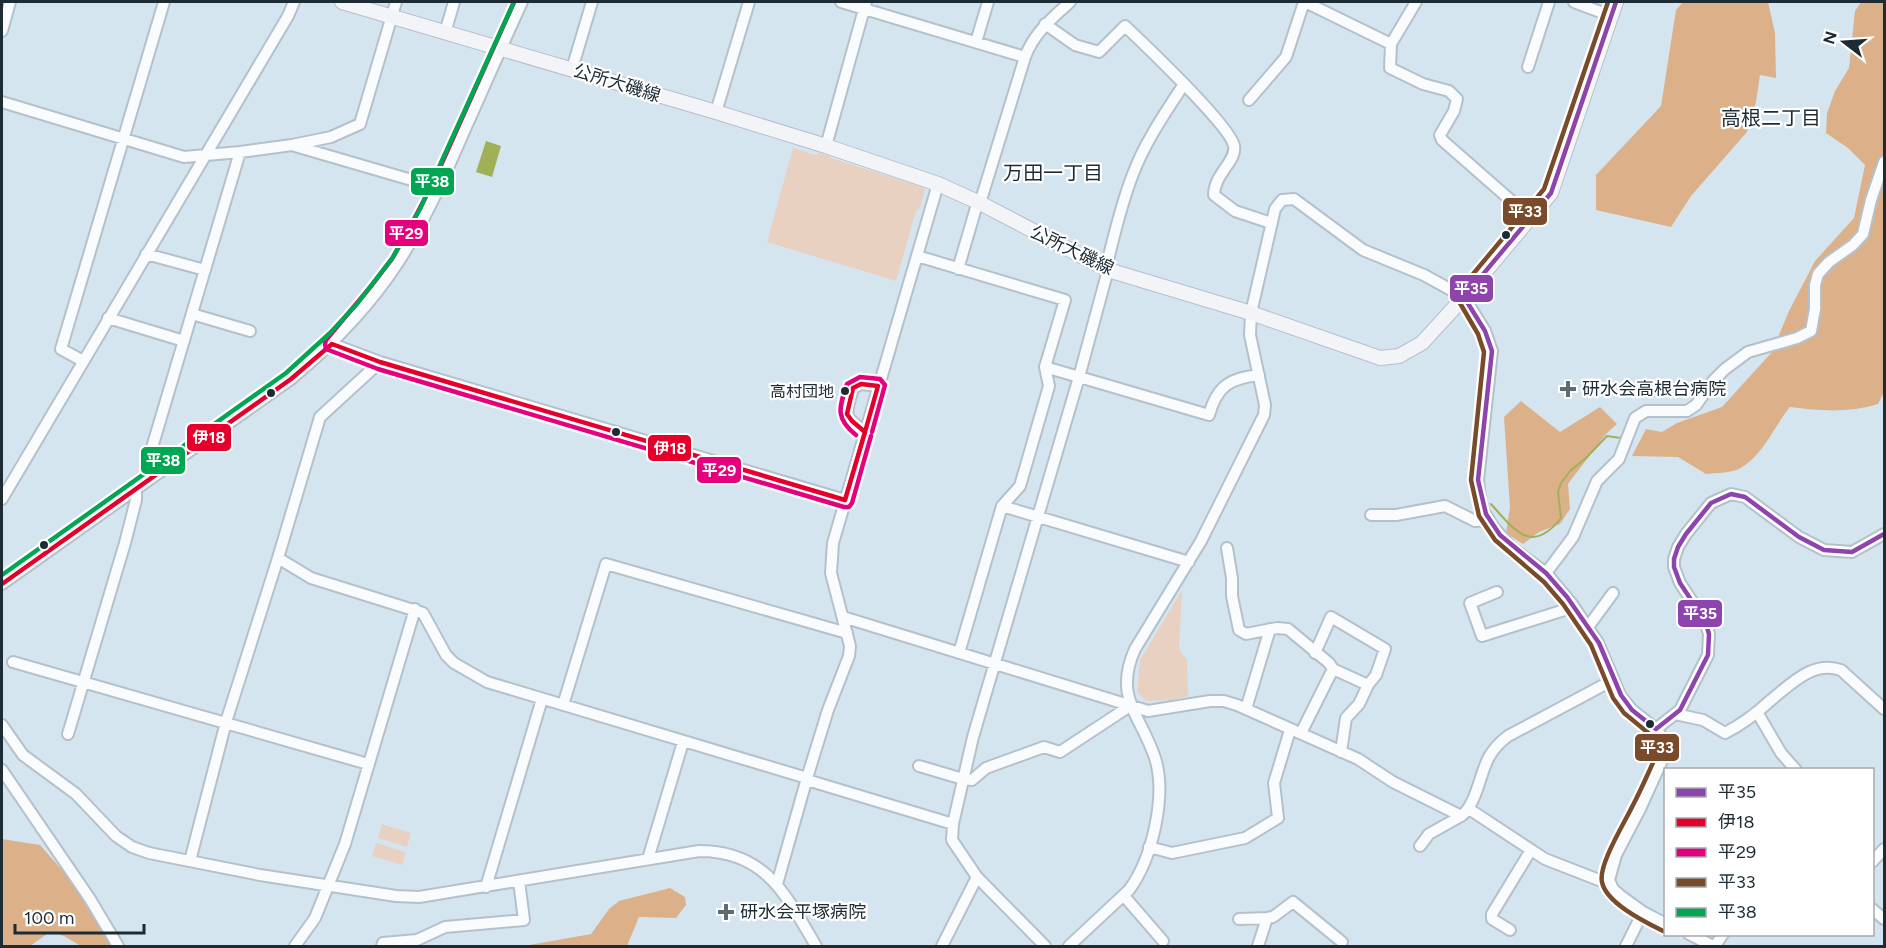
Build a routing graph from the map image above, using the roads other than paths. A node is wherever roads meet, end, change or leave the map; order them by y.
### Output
1 (10, 2) edge
2 (164, 2) edge
3 (294, 2) edge
4 (342, 2) edge
5 (396, 2) edge
6 (454, 2) edge
7 (522, 2) edge
8 (592, 2) edge
9 (749, 2) edge
10 (841, 2) edge
11 (988, 2) edge
12 (1070, 2) edge
13 (1304, 2) edge
14 (1416, 2) edge
15 (1549, 2) edge
16 (1574, 2) edge
17 (1616, 2) edge
18 (865, 5) edge
19 (1329, 7) edge
20 (392, 16) junction
21 (1611, 16) junction
22 (1046, 24) junction
23 (2, 31) edge
24 (445, 33) junction
25 (976, 42) junction
26 (1391, 44) junction
27 (500, 49) junction
28 (1025, 57) junction
29 (1528, 67) dead end
30 (572, 69) junction
31 (1184, 84) junction
32 (1249, 100) dead end
33 (2, 102) edge
34 (716, 112) junction
35 (123, 140) junction
36 (292, 145) junction
37 (826, 146) junction
38 (240, 152) junction
39 (205, 155) junction
40 (1884, 162) edge
41 (938, 184) junction
42 (439, 188) junction
43 (979, 202) junction
44 (1531, 218) junction
45 (1270, 223) junction
46 (146, 254) junction
47 (917, 256) junction
48 (958, 269) junction
49 (1107, 269) junction
50 (205, 270) junction
51 (1464, 297) junction
52 (1251, 313) junction
53 (192, 314) junction
54 (108, 318) junction
55 (250, 331) dead end
56 (184, 341) junction
57 (332, 344) junction
58 (83, 361) junction
59 (380, 362) junction
60 (1045, 367) junction
61 (1259, 375) junction
62 (1079, 377) junction
63 (878, 386) junction
64 (865, 432) junction
65 (153, 476) junction
66 (136, 490) junction
67 (2, 498) edge
68 (845, 500) junction
69 (1002, 506) junction
70 (1371, 515) dead end
71 (1037, 517) junction
72 (1489, 520) junction
73 (1884, 534) edge
74 (1227, 548) dead end
75 (279, 558) junction
76 (1189, 562) junction
77 (1546, 573) junction
78 (2, 584) edge
79 (1497, 592) dead end
80 (1613, 593) dead end
81 (1574, 607) junction
82 (415, 609) junction
83 (843, 617) junction
84 (1588, 627) junction
85 (1270, 629) junction
86 (848, 633) junction
87 (1315, 652) junction
88 (959, 653) junction
89 (13, 662) dead end
90 (995, 664) junction
91 (1333, 669) junction
92 (1613, 680) junction
93 (84, 682) junction
94 (1368, 685) junction
95 (542, 699) junction
96 (563, 705) junction
97 (1130, 706) junction
98 (1246, 709) junction
99 (1884, 709) edge
100 (1757, 712) junction
101 (1675, 714) junction
102 (226, 722) junction
103 (2, 725) edge
104 (1656, 729) junction
105 (1290, 730) junction
106 (68, 734) dead end
107 (1302, 734) junction
108 (683, 742) junction
109 (1341, 752) junction
110 (369, 764) junction
111 (919, 766) dead end
112 (1794, 768) edge
113 (2, 770) edge
114 (807, 779) junction
115 (963, 779) junction
116 (1465, 812) junction
117 (953, 824) junction
118 (1420, 846) dead end
119 (1149, 847) junction
120 (1531, 850) junction
121 (648, 859) junction
122 (190, 861) junction
123 (977, 878) junction
124 (1609, 880) junction
125 (519, 881) junction
126 (777, 884) junction
127 (329, 885) junction
128 (486, 887) junction
129 (1124, 896) junction
130 (1643, 912) junction
131 (1267, 918) junction
132 (1239, 919) dead end
133 (1664, 923) edge
134 (1510, 930) dead end
135 (1693, 936) edge
136 (1163, 941) dead end
137 (1342, 942) dead end
138 (118, 946) edge
139 (295, 946) edge
140 (382, 946) edge
141 (816, 946) edge
142 (942, 946) edge
143 (1045, 946) edge
144 (1069, 946) edge
145 (1258, 946) edge
146 (1626, 946) edge
147 (1714, 946) edge

1 - 23 street
2 - 35 street
3 - 39 street
4 - 20 main road, 公所大磯線
5 - 20 street
6 - 24 street
7 - 27 street
8 - 30 street
9 - 34 street
10 - 18 street
11 - 25 street
12 - 22 street
13 - 19 street
13 - 32 street
14 - 26 street
15 - 29 street
16 - 21 street
17 - 21 main road, 公所大磯線
18 - 25 street
18 - 37 street
19 - 26 street
20 - 24 main road, 公所大磯線
20 - 36 street
21 - 44 main road, 公所大磯線
22 - 28 street
22 - 31 street
24 - 27 main road, 公所大磯線
25 - 28 street
26 - 44 street
27 - 30 main road, 公所大磯線
27 - 42 street
28 - 43 street
30 - 34 main road, 公所大磯線
31 - 45 street
31 - 49 street
33 - 35 street
34 - 37 main road, 公所大磯線
35 - 39 street
35 - 58 street
36 - 38 street
36 - 42 street
37 - 41 main road, 公所大磯線
38 - 39 street
38 - 50 street
39 - 46 street
40 - 77 street
41 - 43 main road, 公所大磯線
41 - 47 street
42 - 57 street
43 - 48 street
43 - 49 main road, 公所大磯線
44 - 51 main road, 公所大磯線
45 - 51 street
45 - 52 street
46 - 50 street
46 - 54 street
47 - 48 street
47 - 63 street
48 - 60 street
49 - 52 main road, 公所大磯線
49 - 62 street
50 - 53 street
51 - 52 main road, 公所大磯線
51 - 72 street
52 - 61 street
53 - 55 street
53 - 56 street
54 - 56 street
54 - 58 street
56 - 65 street
57 - 59 street
57 - 65 street
58 - 67 street
59 - 68 street
59 - 75 street
60 - 62 street
60 - 69 street
61 - 62 street
61 - 76 street
62 - 71 street
63 - 64 street
63 - 64 street
64 - 68 street
65 - 66 street
66 - 78 street
66 - 93 street
68 - 83 street
69 - 71 street
69 - 88 street
70 - 72 street
71 - 76 street
71 - 90 street
72 - 77 street
73 - 101 street
74 - 85 street
75 - 82 street
75 - 102 street
76 - 97 street
77 - 81 street
79 - 81 street
80 - 84 street
81 - 84 street
82 - 95 street
82 - 110 street
83 - 86 street
83 - 88 street
84 - 92 street
85 - 87 street
85 - 98 street
86 - 96 street
86 - 114 street
87 - 91 street
87 - 94 street
88 - 90 street
89 - 93 street
90 - 97 street
90 - 115 street
91 - 94 street
91 - 107 street
92 - 104 street
92 - 116 street
93 - 102 street
93 - 106 street
94 - 109 street
95 - 96 street
95 - 128 street
96 - 108 street
97 - 98 street
97 - 115 street
97 - 119 street
98 - 105 street
99 - 100 street
100 - 101 street
100 - 112 street
101 - 104 street
102 - 110 street
102 - 122 street
103 - 122 street
104 - 124 street
105 - 107 street
105 - 119 street
107 - 109 street
108 - 114 street
108 - 121 street
109 - 116 street
110 - 127 street
111 - 115 street
113 - 138 street
114 - 117 street
114 - 126 street
115 - 117 street
116 - 118 street
116 - 120 street
117 - 123 street
119 - 129 street
120 - 124 street
120 - 134 street
121 - 125 street
121 - 126 street
122 - 127 street
123 - 142 street
123 - 143 street
124 - 130 street
125 - 128 street
125 - 140 street
126 - 141 street
127 - 128 street
127 - 139 street
129 - 136 street
129 - 144 street
130 - 133 street
130 - 146 street
131 - 132 street
131 - 137 street
131 - 145 street
135 - 147 street

